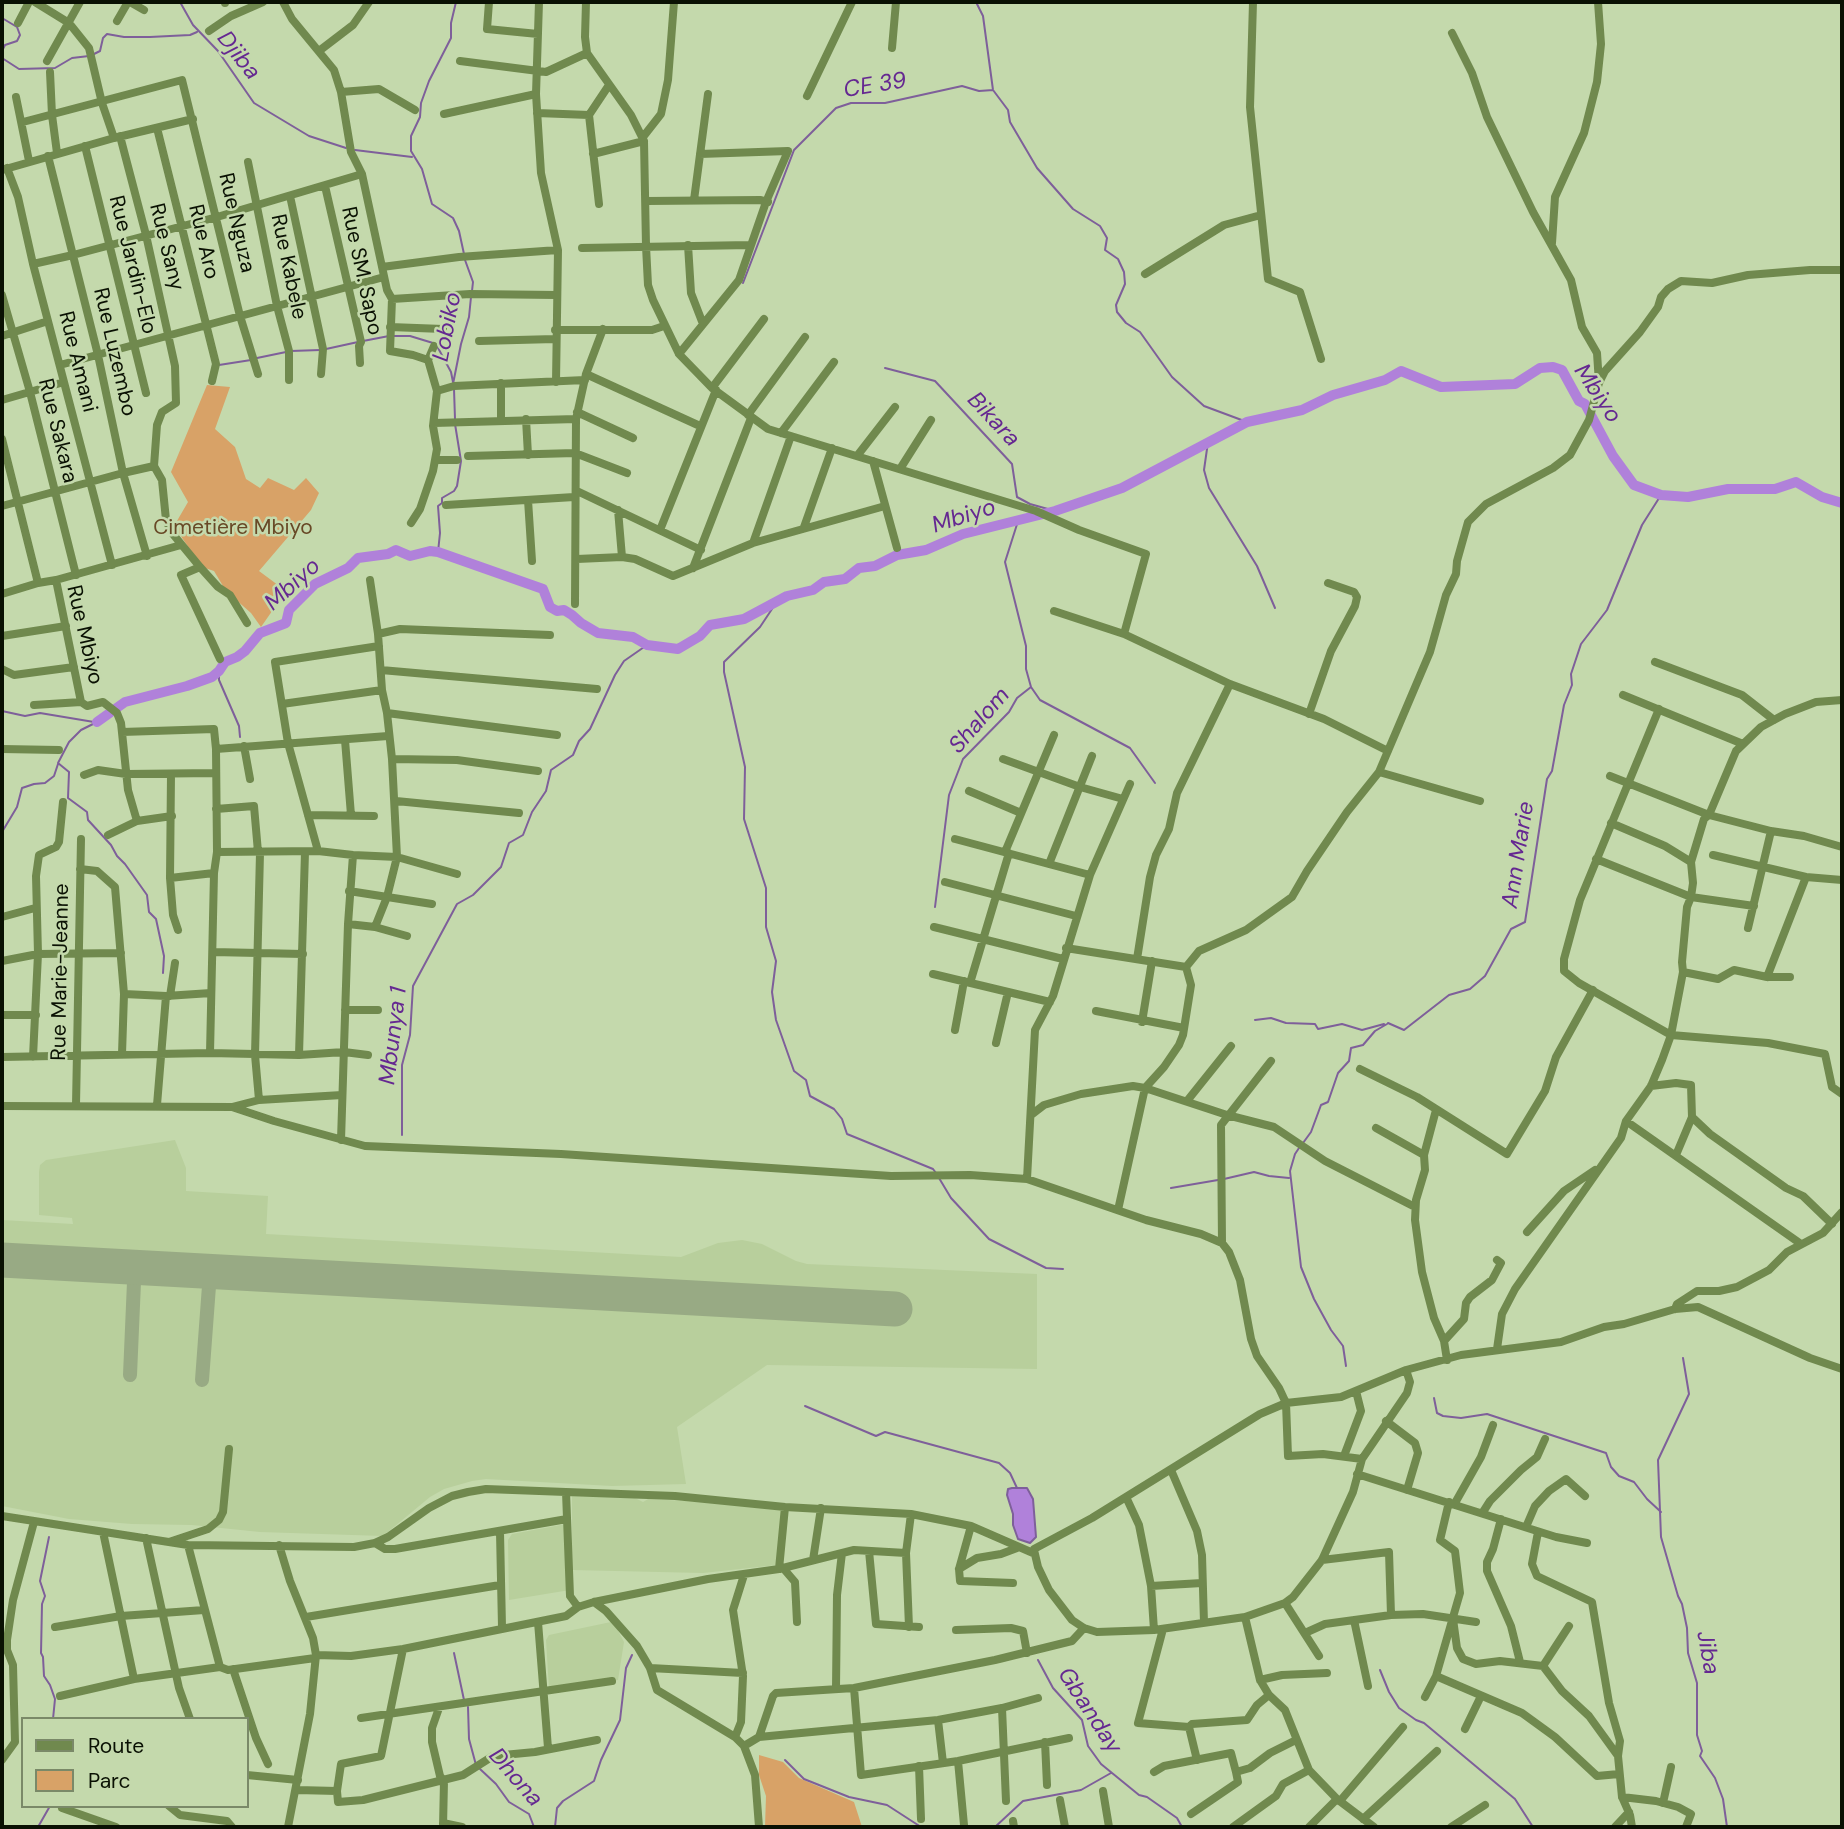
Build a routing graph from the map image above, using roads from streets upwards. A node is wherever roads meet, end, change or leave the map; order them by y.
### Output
1 (29, 2) edge
2 (35, 2) edge
3 (80, 2) edge
4 (129, 2) edge
5 (263, 2) edge
6 (283, 2) edge
7 (369, 2) edge
8 (489, 2) edge
9 (539, 2) edge
10 (586, 2) edge
11 (674, 2) edge
12 (852, 2) edge
13 (895, 2) edge
14 (1252, 2) edge
15 (1598, 2) edge
16 (144, 10) dead end
17 (117, 22) dead end
18 (18, 23) dead end
19 (69, 23) junction
20 (209, 32) dead end
21 (1452, 33) dead end
22 (538, 34) junction
23 (892, 48) dead end
24 (319, 51) junction
25 (587, 53) junction
26 (47, 61) dead end
27 (460, 61) dead end
28 (537, 70) junction
29 (50, 72) dead end
30 (609, 85) junction
31 (341, 92) junction
32 (536, 94) junction
33 (708, 94) dead end
34 (807, 96) dead end
35 (16, 97) dead end
36 (102, 103) junction
37 (415, 110) dead end
38 (537, 113) junction
39 (444, 114) dead end
40 (52, 115) junction
41 (589, 115) junction
42 (193, 119) junction
43 (23, 122) junction
44 (157, 128) junction
45 (117, 137) junction
46 (644, 139) junction
47 (85, 146) junction
48 (53, 154) junction
49 (700, 154) junction
50 (593, 155) junction
51 (29, 161) junction
52 (248, 162) dead end
53 (4, 169) edge
54 (362, 174) junction
55 (325, 186) junction
56 (290, 195) junction
57 (647, 201) junction
58 (694, 201) junction
59 (767, 202) junction
60 (599, 204) dead end
61 (257, 206) junction
62 (1261, 215) junction
63 (217, 217) junction
64 (182, 226) junction
65 (146, 235) junction
66 (750, 244) junction
67 (688, 245) junction
68 (108, 246) junction
69 (646, 246) junction
70 (1553, 247) junction
71 (582, 248) dead end
72 (558, 250) junction
73 (73, 255) junction
74 (33, 264) junction
75 (382, 267) junction
76 (1842, 270) edge
77 (1145, 274) dead end
78 (384, 277) junction
79 (349, 287) junction
80 (2, 295) edge
81 (556, 295) junction
82 (311, 297) junction
83 (392, 299) junction
84 (277, 306) junction
85 (240, 316) junction
86 (764, 319) dead end
87 (48, 321) junction
88 (703, 324) junction
89 (204, 325) junction
90 (664, 326) junction
91 (390, 327) junction
92 (443, 329) dead end
93 (603, 329) junction
94 (13, 332) junction
95 (169, 334) junction
96 (555, 335) junction
97 (2, 336) edge
98 (805, 337) dead end
99 (479, 341) dead end
100 (133, 344) junction
101 (434, 346) dead end
102 (678, 354) junction
103 (98, 355) junction
104 (1321, 359) dead end
105 (428, 360) junction
106 (834, 362) dead end
107 (360, 363) dead end
108 (60, 365) junction
109 (258, 374) dead end
110 (321, 374) dead end
111 (585, 377) junction
112 (289, 380) dead end
113 (212, 381) dead end
114 (64, 382) junction
115 (556, 382) junction
116 (501, 383) junction
117 (1599, 383) junction
118 (714, 389) junction
119 (437, 391) junction
120 (30, 392) junction
121 (146, 393) dead end
122 (2, 400) edge
123 (895, 407) dead end
124 (576, 416) junction
125 (750, 417) junction
126 (526, 419) junction
127 (501, 420) junction
128 (931, 420) dead end
129 (434, 423) junction
130 (700, 426) junction
131 (781, 433) junction
132 (791, 436) junction
133 (633, 438) dead end
134 (2, 439) edge
135 (832, 448) junction
136 (575, 453) junction
137 (528, 455) junction
138 (468, 456) dead end
139 (857, 456) junction
140 (435, 460) junction
141 (457, 460) dead end
142 (873, 461) junction
143 (154, 466) junction
144 (900, 469) junction
145 (123, 473) junction
146 (627, 473) dead end
147 (89, 481) junction
148 (54, 492) junction
149 (576, 494) junction
150 (528, 500) junction
151 (18, 502) junction
152 (446, 505) dead end
153 (2, 506) edge
154 (885, 506) junction
155 (618, 510) junction
156 (411, 523) dead end
157 (804, 527) junction
158 (660, 530) junction
159 (752, 543) junction
160 (181, 545) junction
161 (897, 548) dead end
162 (701, 550) junction
163 (147, 556) junction
164 (622, 557) junction
165 (577, 559) junction
166 (532, 561) dead end
167 (112, 565) junction
168 (200, 567) junction
169 (693, 568) junction
170 (76, 575) junction
171 (56, 580) junction
172 (370, 580) dead end
173 (2, 583) edge
174 (38, 583) junction
175 (1328, 583) dead end
176 (3, 594) edge
177 (575, 604) dead end
178 (1054, 611) dead end
179 (247, 623) dead end
180 (66, 626) junction
181 (378, 634) junction
182 (1124, 634) junction
183 (550, 635) dead end
184 (2, 636) edge
185 (379, 646) junction
186 (220, 659) dead end
187 (1655, 662) dead end
188 (74, 667) junction
189 (2, 669) edge
190 (381, 670) junction
191 (1230, 684) junction
192 (597, 689) dead end
193 (382, 690) junction
194 (1623, 695) dead end
195 (1842, 700) edge
196 (81, 702) junction
197 (282, 704) junction
198 (34, 705) dead end
199 (1659, 709) junction
200 (387, 713) junction
201 (1309, 713) junction
202 (1774, 720) junction
203 (122, 732) junction
204 (557, 735) dead end
205 (1054, 735) dead end
206 (388, 736) junction
207 (345, 740) junction
208 (288, 743) junction
209 (1743, 744) junction
210 (244, 746) junction
211 (216, 748) junction
212 (2, 749) edge
213 (59, 750) dead end
214 (1388, 751) junction
215 (1092, 757) dead end
216 (392, 759) junction
217 (1003, 759) dead end
218 (538, 771) dead end
219 (1379, 772) junction
220 (216, 773) junction
221 (1038, 773) junction
222 (126, 774) junction
223 (172, 774) junction
224 (83, 775) dead end
225 (1610, 776) dead end
226 (250, 779) dead end
227 (1130, 783) dead end
228 (1628, 785) junction
229 (1080, 787) junction
230 (969, 791) dead end
231 (1123, 799) junction
232 (396, 801) junction
233 (1480, 801) dead end
234 (62, 802) dead end
235 (216, 809) junction
236 (519, 813) dead end
237 (1021, 814) junction
238 (309, 815) junction
239 (351, 815) junction
240 (1709, 815) junction
241 (172, 816) junction
242 (374, 816) dead end
243 (137, 821) junction
244 (1611, 823) junction
245 (1771, 831) junction
246 (108, 835) dead end
247 (81, 839) dead end
248 (955, 839) dead end
249 (1842, 848) edge
250 (318, 851) junction
251 (217, 852) junction
252 (305, 852) junction
253 (259, 853) junction
254 (1007, 853) junction
255 (1713, 855) dead end
256 (353, 856) junction
257 (397, 857) junction
258 (1596, 859) junction
259 (1692, 862) junction
260 (1049, 864) junction
261 (1762, 865) junction
262 (80, 869) junction
263 (214, 873) junction
264 (457, 874) dead end
265 (1090, 875) junction
266 (1806, 877) junction
267 (170, 878) junction
268 (1842, 880) edge
269 (945, 882) dead end
270 (349, 891) junction
271 (995, 895) junction
272 (387, 897) junction
273 (1692, 897) junction
274 (432, 904) dead end
275 (1754, 906) junction
276 (35, 908) junction
277 (1076, 916) junction
278 (2, 917) edge
279 (348, 924) junction
280 (375, 927) junction
281 (934, 927) dead end
282 (1748, 928) dead end
283 (178, 930) dead end
284 (407, 936) dead end
285 (982, 939) junction
286 (1066, 948) junction
287 (213, 952) junction
288 (121, 953) junction
289 (258, 953) junction
290 (38, 954) junction
291 (303, 954) junction
292 (79, 955) junction
293 (1063, 959) junction
294 (1137, 959) junction
295 (2, 961) edge
296 (1152, 961) junction
297 (175, 963) dead end
298 (1186, 967) junction
299 (1683, 972) junction
300 (933, 974) dead end
301 (1768, 976) junction
302 (1790, 977) dead end
303 (967, 982) junction
304 (1592, 990) junction
305 (1008, 992) junction
306 (211, 993) junction
307 (124, 994) junction
308 (168, 996) junction
309 (1050, 1002) junction
310 (345, 1010) junction
311 (378, 1010) dead end
312 (1096, 1011) dead end
313 (2, 1015) edge
314 (36, 1015) junction
315 (1142, 1021) junction
316 (1184, 1028) junction
317 (955, 1030) dead end
318 (1671, 1035) junction
319 (996, 1043) dead end
320 (1231, 1046) dead end
321 (209, 1052) junction
322 (344, 1052) junction
323 (122, 1054) junction
324 (160, 1055) junction
325 (255, 1055) junction
326 (299, 1055) junction
327 (368, 1055) dead end
328 (78, 1056) junction
329 (2, 1057) edge
330 (33, 1057) junction
331 (1271, 1061) dead end
332 (1360, 1069) dead end
333 (1651, 1086) junction
334 (1145, 1088) junction
335 (1842, 1094) edge
336 (342, 1095) junction
337 (259, 1100) junction
338 (1187, 1101) junction
339 (76, 1105) junction
340 (157, 1105) junction
341 (2, 1106) edge
342 (233, 1107) junction
343 (1436, 1110) junction
344 (1031, 1115) junction
345 (1227, 1115) junction
346 (1692, 1117) junction
347 (1626, 1121) junction
348 (1376, 1128) dead end
349 (341, 1140) junction
350 (1424, 1155) junction
351 (1676, 1155) junction
352 (1601, 1167) junction
353 (1027, 1179) junction
354 (1415, 1207) junction
355 (1118, 1210) junction
356 (1842, 1212) edge
357 (1832, 1224) junction
358 (1527, 1232) dead end
359 (1222, 1243) junction
360 (1801, 1244) junction
361 (1497, 1260) dead end
362 (1675, 1309) junction
363 (1444, 1341) junction
364 (1497, 1349) junction
365 (1447, 1360) junction
366 (1842, 1369) edge
367 (1406, 1370) junction
368 (1356, 1391) junction
369 (1286, 1403) junction
370 (1386, 1421) junction
371 (1493, 1425) dead end
372 (1545, 1439) dead end
373 (229, 1449) dead end
374 (1344, 1456) junction
375 (1362, 1458) junction
376 (1171, 1470) junction
377 (1357, 1474) junction
378 (1407, 1490) junction
379 (566, 1492) junction
380 (1585, 1496) dead end
381 (1126, 1497) junction
382 (1452, 1502) junction
383 (785, 1507) junction
384 (821, 1508) junction
385 (1483, 1512) junction
386 (911, 1514) junction
387 (2, 1516) edge
388 (567, 1519) junction
389 (1501, 1519) junction
390 (34, 1522) junction
391 (971, 1526) junction
392 (1526, 1527) junction
393 (1538, 1531) junction
394 (103, 1532) junction
395 (500, 1532) junction
396 (146, 1538) junction
397 (169, 1542) junction
398 (375, 1543) junction
399 (1587, 1544) dead end
400 (188, 1545) junction
401 (279, 1545) junction
402 (1017, 1548) junction
403 (1034, 1549) junction
404 (869, 1551) junction
405 (842, 1553) junction
406 (905, 1553) junction
407 (813, 1560) junction
408 (1322, 1560) junction
409 (781, 1568) junction
410 (959, 1569) junction
411 (744, 1575) junction
412 (1013, 1583) dead end
413 (1202, 1583) junction
414 (500, 1585) junction
415 (1151, 1586) junction
416 (594, 1602) junction
417 (1285, 1603) junction
418 (578, 1607) junction
419 (204, 1610) junction
420 (162, 1612) junction
421 (1391, 1615) junction
422 (121, 1616) junction
423 (306, 1617) junction
424 (1245, 1617) junction
425 (1453, 1619) junction
426 (1354, 1620) junction
427 (538, 1622) junction
428 (797, 1622) dead end
429 (1476, 1622) dead end
430 (1204, 1623) junction
431 (1569, 1626) dead end
432 (55, 1627) dead end
433 (502, 1627) junction
434 (1084, 1628) junction
435 (1158, 1629) junction
436 (956, 1630) dead end
437 (1305, 1633) junction
438 (403, 1649) junction
439 (1027, 1653) junction
440 (315, 1656) junction
441 (1319, 1656) dead end
442 (1520, 1662) junction
443 (1543, 1666) junction
444 (220, 1667) junction
445 (650, 1668) junction
446 (233, 1669) junction
447 (176, 1672) junction
448 (743, 1673) junction
449 (1327, 1673) dead end
450 (1436, 1676) junction
451 (134, 1679) junction
452 (1260, 1680) junction
453 (612, 1681) dead end
454 (1368, 1686) dead end
455 (854, 1688) junction
456 (836, 1689) junction
457 (543, 1691) junction
458 (1269, 1695) junction
459 (60, 1696) dead end
460 (1481, 1696) junction
461 (1425, 1697) dead end
462 (1038, 1698) dead end
463 (439, 1708) junction
464 (1002, 1709) junction
465 (389, 1713) junction
466 (189, 1717) edge
467 (361, 1718) dead end
468 (938, 1720) junction
469 (1189, 1727) junction
470 (1403, 1727) dead end
471 (1465, 1729) dead end
472 (857, 1730) junction
473 (734, 1737) junction
474 (759, 1737) junction
475 (1069, 1738) dead end
476 (597, 1740) dead end
477 (1296, 1740) junction
478 (1045, 1742) junction
479 (744, 1746) junction
480 (548, 1748) junction
481 (1004, 1751) junction
482 (1437, 1751) dead end
483 (1618, 1756) junction
484 (2, 1760) edge
485 (958, 1760) junction
486 (1197, 1760) junction
487 (268, 1763) dead end
488 (943, 1763) junction
489 (919, 1766) junction
490 (1671, 1766) dead end
491 (1310, 1770) junction
492 (1154, 1772) dead end
493 (1236, 1772) junction
494 (1619, 1773) junction
495 (248, 1775) edge
496 (298, 1780) junction
497 (444, 1781) junction
498 (1047, 1785) dead end
499 (297, 1790) junction
500 (337, 1791) junction
501 (1103, 1791) dead end
502 (1622, 1797) junction
503 (1060, 1800) dead end
504 (1339, 1800) junction
505 (1006, 1801) dead end
506 (1663, 1803) junction
507 (1485, 1805) dead end
508 (62, 1808) dead end
509 (171, 1808) edge
510 (1629, 1812) junction
511 (1192, 1814) dead end
512 (196, 1817) junction
513 (921, 1819) dead end
514 (1363, 1819) junction
515 (443, 1825) edge
516 (964, 1825) dead end
517 (116, 1827) edge
518 (194, 1827) edge
519 (232, 1827) edge
520 (288, 1827) edge
521 (462, 1827) edge
522 (759, 1827) edge
523 (1065, 1827) edge
524 (1109, 1827) edge
525 (1233, 1827) edge
526 (1309, 1827) edge
527 (1374, 1827) edge
528 (1451, 1827) edge
529 (1615, 1827) edge
530 (1632, 1827) edge
531 (1686, 1827) edge

1 - 18 street
2 - 19 street, Rue Sany
3 - 19 street
4 - 16 street
4 - 17 street
5 - 20 street
6 - 24 street
7 - 24 street
8 - 22 street
9 - 22 street
10 - 25 street
11 - 46 street
12 - 34 street
13 - 23 street
14 - 62 street
15 - 70 street
19 - 26 street
19 - 36 street, Rue Sany
21 - 70 street
22 - 28 street
24 - 31 street
25 - 28 street
25 - 30 street
27 - 28 street
28 - 32 street
29 - 40 street, Rue Luzembo
30 - 41 street
30 - 46 street
31 - 37 street
31 - 54 street
32 - 38 street
32 - 39 street
33 - 49 street
35 - 43 street
36 - 40 street
36 - 42 street, Rue Nguza
36 - 45 street, Rue Sany
38 - 41 street
38 - 72 street
40 - 43 street
40 - 48 street, Rue Luzembo
41 - 50 street
42 - 44 street
42 - 63 street, Rue Nguza
43 - 51 street
44 - 45 street
44 - 64 street, Rue Aro
45 - 47 street
45 - 65 street, Rue Sany
46 - 50 street
46 - 57 street
47 - 48 street
47 - 68 street, Rue Jardin-Elo
48 - 51 street
48 - 73 street, Rue Luzembo
49 - 58 street
49 - 59 street
50 - 60 street
51 - 53 street
52 - 61 street, Rue Kabele
53 - 74 street, Rue Amani
54 - 55 street
54 - 75 street
55 - 56 street
55 - 79 street, Rue SM. Sapo
56 - 61 street
56 - 82 street
57 - 58 street
57 - 69 street
58 - 59 street
59 - 66 street
61 - 63 street
61 - 84 street, Rue Kabele
62 - 77 street
62 - 104 street
63 - 64 street
63 - 85 street, Rue Nguza
64 - 65 street
64 - 89 street, Rue Aro
65 - 68 street
65 - 95 street, Rue Sany
66 - 67 street
66 - 88 street
67 - 69 street
67 - 88 street
68 - 73 street
68 - 100 street, Rue Jardin-Elo
69 - 71 street
69 - 90 street
70 - 117 street
72 - 75 street
72 - 81 street
73 - 74 street
73 - 103 street, Rue Luzembo
74 - 87 street, Rue Amani
75 - 78 street
76 - 117 street
78 - 79 street
78 - 83 street
79 - 82 street
79 - 107 street, Rue SM. Sapo
80 - 94 street, Rue Sakara
81 - 83 street
81 - 96 street
82 - 84 street
82 - 110 street
83 - 91 street
84 - 85 street
84 - 112 street, Rue Kabele
85 - 89 street
85 - 109 street, Rue Nguza
86 - 118 street
87 - 94 street
87 - 108 street, Rue Amani
88 - 102 street
89 - 95 street
89 - 113 street, Rue Aro
90 - 93 street
90 - 102 street
91 - 92 street
91 - 105 street
93 - 96 street
93 - 111 street
94 - 97 street
94 - 120 street, Rue Sakara
95 - 100 street
95 - 143 street, Rue Sany
96 - 99 street
96 - 115 street
98 - 125 street
100 - 103 street
100 - 121 street, Rue Jardin-Elo
101 - 105 street
102 - 118 street
103 - 108 street
103 - 145 street, Rue Luzembo
105 - 119 street
106 - 131 street
108 - 114 street, Rue Amani
111 - 115 street
111 - 124 street
111 - 130 street
114 - 120 street
114 - 147 street, Rue Amani
115 - 116 street
116 - 119 street
116 - 127 street
117 - 214 street
118 - 125 street
118 - 130 street
119 - 129 street
120 - 122 street
120 - 148 street, Rue Sakara
123 - 139 street
124 - 126 street
124 - 133 street
124 - 136 street
125 - 131 street
125 - 162 street
126 - 127 street
126 - 137 street
127 - 129 street
128 - 144 street
129 - 140 street
130 - 158 street
131 - 132 street
132 - 135 street
132 - 159 street
134 - 151 street, Rue Mbiyo
135 - 139 street
135 - 157 street
136 - 137 street
136 - 146 street
136 - 149 street
137 - 138 street
139 - 142 street
140 - 141 street
140 - 156 street
142 - 144 street
142 - 154 street
143 - 145 street
143 - 160 street
144 - 182 street
145 - 147 street
145 - 163 street, Rue Luzembo
147 - 148 street
147 - 167 street, Rue Amani
148 - 151 street
148 - 170 street, Rue Sakara
149 - 150 street
149 - 155 street
149 - 165 street
150 - 152 street
150 - 166 street
151 - 153 street
151 - 174 street, Rue Mbiyo
154 - 157 street
154 - 161 street
155 - 158 street
155 - 164 street
157 - 159 street
158 - 162 street
159 - 169 street
160 - 163 street
160 - 168 street
162 - 169 street
163 - 167 street
164 - 165 street
164 - 169 street
165 - 177 street
167 - 170 street
168 - 179 street
168 - 186 street
170 - 171 street
171 - 174 street, Rue Mbiyo
171 - 180 street, Rue Mbiyo
172 - 181 street
173 - 176 street
174 - 176 street
175 - 201 street
178 - 182 street
180 - 184 street
180 - 188 street, Rue Mbiyo
181 - 183 street
181 - 185 street
182 - 191 street
185 - 190 street
185 - 197 street
187 - 202 street
188 - 189 street
188 - 196 street, Rue Mbiyo
190 - 192 street
190 - 193 street
191 - 201 street
191 - 294 street
193 - 197 street
193 - 200 street
194 - 199 street
195 - 202 street
196 - 198 street
196 - 203 street, Rue Mbiyo
197 - 208 street
199 - 209 street
199 - 228 street
200 - 204 street
200 - 206 street
201 - 214 street
202 - 209 street
203 - 211 street
203 - 222 street
205 - 221 street
206 - 207 street
206 - 216 street
207 - 208 street
207 - 239 street
208 - 210 street
208 - 238 street
209 - 240 street
210 - 211 street
210 - 226 street
211 - 220 street
212 - 213 street
214 - 219 street
215 - 229 street
216 - 218 street
216 - 232 street
217 - 221 street
219 - 233 street
219 - 298 street
220 - 223 street
220 - 235 street
221 - 229 street
221 - 237 street
222 - 223 street
222 - 224 street
222 - 243 street
223 - 241 street
225 - 228 street
227 - 231 street
228 - 240 street
228 - 244 street
229 - 231 street
229 - 260 street
230 - 237 street
231 - 265 street
232 - 236 street
232 - 257 street
234 - 276 street
235 - 251 street
235 - 253 street
237 - 254 street
238 - 239 street
238 - 250 street
239 - 242 street
240 - 245 street
240 - 259 street
241 - 243 street
241 - 267 street
243 - 246 street
244 - 258 street
244 - 259 street
245 - 249 street
245 - 261 street
247 - 262 street, Rue Marie-Jeanne
248 - 254 street
250 - 252 street
250 - 256 street
251 - 253 street
251 - 263 street
252 - 253 street
252 - 291 street
253 - 289 street
254 - 260 street
254 - 271 street
255 - 261 street
256 - 257 street
256 - 270 street
257 - 264 street
257 - 272 street
258 - 273 street
258 - 304 street
259 - 273 street
260 - 265 street
261 - 266 street
261 - 275 street
262 - 288 street
262 - 292 street, Rue Marie-Jeanne
263 - 267 street
263 - 287 street
265 - 277 street
266 - 268 street
266 - 301 street
267 - 283 street
269 - 271 street
270 - 272 street
270 - 279 street
271 - 277 street
271 - 285 street
272 - 274 street
272 - 280 street
273 - 275 street
273 - 299 street
275 - 282 street
276 - 278 street
276 - 290 street
277 - 286 street
279 - 280 street
279 - 310 street
280 - 284 street
281 - 285 street
285 - 293 street
285 - 303 street
286 - 293 street
286 - 294 street
287 - 289 street
287 - 306 street
288 - 292 street
288 - 307 street
289 - 291 street
289 - 325 street
290 - 292 street
290 - 295 street
290 - 314 street
291 - 326 street
292 - 328 street, Rue Marie-Jeanne
293 - 309 street
294 - 296 street
296 - 298 street
296 - 315 street
297 - 308 street
298 - 316 street
299 - 301 street
299 - 318 street
300 - 303 street
301 - 302 street
303 - 305 street
303 - 317 street
304 - 318 street
304 - 343 street
305 - 309 street
305 - 319 street
306 - 308 street
306 - 321 street
307 - 308 street
307 - 323 street
308 - 324 street
309 - 344 street
310 - 311 street
310 - 322 street
312 - 315 street
313 - 314 street
314 - 330 street
315 - 316 street
316 - 334 street
318 - 333 street
318 - 335 street
320 - 338 street
321 - 324 street
321 - 325 street
322 - 326 street
322 - 327 street
322 - 336 street
323 - 324 street
323 - 328 street
324 - 340 street
325 - 326 street
325 - 337 street
328 - 330 street
328 - 339 street, Rue Marie-Jeanne
329 - 330 street
331 - 345 street
332 - 343 street
333 - 346 street
333 - 347 street
334 - 338 street
334 - 344 street
334 - 355 street
336 - 337 street
336 - 349 street
337 - 342 street
338 - 345 street
339 - 340 street
339 - 341 street
340 - 342 street
342 - 349 street
343 - 350 street
344 - 353 street
345 - 354 street
345 - 359 street
346 - 351 street
346 - 357 street
347 - 351 street
347 - 352 street
348 - 350 street
349 - 353 street
350 - 354 street
351 - 360 street
352 - 358 street
352 - 364 street
353 - 355 street
354 - 363 street
355 - 359 street
356 - 357 street
357 - 360 street
359 - 369 street
360 - 362 street
361 - 363 street
362 - 364 street
362 - 366 street
363 - 365 street
364 - 365 street
365 - 367 street
367 - 368 street
367 - 370 street
368 - 369 street
368 - 374 street
369 - 374 street
369 - 376 street
370 - 375 street
370 - 378 street
371 - 382 street
372 - 385 street
373 - 397 street
374 - 375 street
375 - 377 street
376 - 381 street
376 - 413 street
377 - 378 street
377 - 408 street
378 - 382 street
379 - 383 street
379 - 388 street
379 - 398 street
380 - 392 street
381 - 403 street
381 - 415 street
382 - 385 street
382 - 425 street
383 - 384 street
383 - 409 street
384 - 386 street
384 - 407 street
385 - 389 street
386 - 391 street
386 - 406 street
387 - 390 street
388 - 395 street
388 - 418 street
389 - 392 street
389 - 442 street
390 - 394 street
390 - 484 street
391 - 402 street
391 - 410 street
392 - 393 street
393 - 399 street
393 - 483 street
394 - 396 street
394 - 422 street
395 - 398 street
395 - 414 street
396 - 397 street
396 - 420 street
397 - 400 street
398 - 401 street
400 - 401 street
400 - 419 street
401 - 423 street
402 - 403 street
402 - 410 street
403 - 434 street
404 - 405 street
404 - 406 street
404 - 406 street
405 - 407 street
405 - 456 street
407 - 409 street
408 - 417 street
408 - 421 street
409 - 411 street
409 - 428 street
410 - 412 street
411 - 416 street
411 - 448 street
413 - 415 street
413 - 430 street
414 - 423 street
414 - 433 street
415 - 435 street
416 - 418 street
416 - 445 street
417 - 424 street
417 - 437 street
418 - 427 street
419 - 420 street
419 - 444 street
420 - 422 street
420 - 447 street
421 - 425 street
421 - 426 street
422 - 432 street
422 - 451 street
423 - 440 street
424 - 430 street
424 - 452 street
425 - 429 street
425 - 442 street
425 - 450 street
426 - 437 street
426 - 454 street
427 - 433 street
427 - 457 street
430 - 435 street
431 - 443 street
433 - 438 street
434 - 435 street
434 - 439 street
435 - 469 street
436 - 439 street
437 - 441 street
438 - 440 street
438 - 465 street
439 - 455 street
440 - 446 street
440 - 496 street
442 - 443 street
443 - 483 street
444 - 446 street
444 - 447 street
445 - 448 street
445 - 473 street
446 - 487 street
447 - 451 street
447 - 466 street
448 - 473 street
449 - 452 street
450 - 460 street
450 - 461 street
451 - 459 street
452 - 458 street
453 - 457 street
455 - 456 street
455 - 472 street
456 - 474 street
457 - 463 street
457 - 480 street
458 - 469 street
458 - 477 street
460 - 471 street
460 - 494 street
462 - 464 street
463 - 465 street
463 - 497 street
464 - 468 street
464 - 481 street
465 - 467 street
465 - 500 street
468 - 472 street
468 - 488 street
469 - 486 street
470 - 504 street
472 - 474 street
472 - 489 street
473 - 479 street
474 - 479 street
475 - 478 street
476 - 480 street
477 - 491 street
477 - 493 street
478 - 481 street
478 - 498 street
479 - 522 street
480 - 497 street
481 - 485 street
481 - 505 street
482 - 514 street
483 - 494 street
485 - 488 street
485 - 516 street
486 - 492 street
486 - 493 street
488 - 489 street
489 - 513 street
490 - 506 street
491 - 504 street
491 - 525 street
493 - 511 street
494 - 502 street
495 - 496 street
496 - 499 street
497 - 500 street
497 - 515 street
499 - 500 street
499 - 520 street
501 - 524 street
502 - 506 street
502 - 510 street
503 - 523 street
504 - 514 street
504 - 526 street
506 - 531 street
507 - 528 street
508 - 517 street
509 - 512 street
510 - 529 street
510 - 530 street
512 - 518 street
512 - 519 street
514 - 527 street
515 - 521 street

